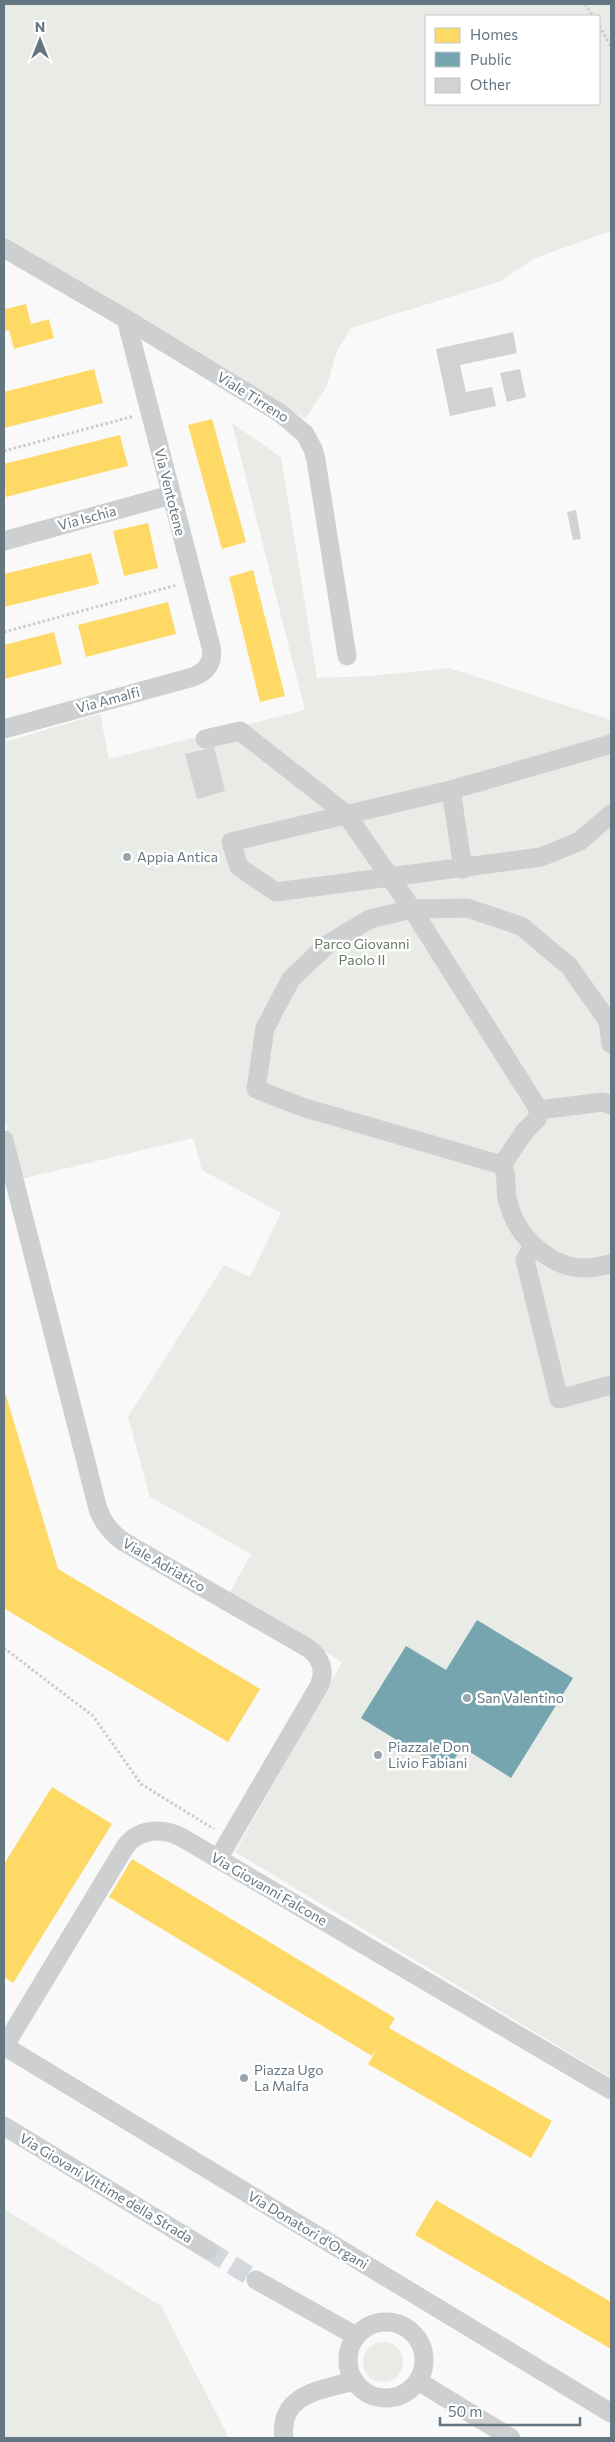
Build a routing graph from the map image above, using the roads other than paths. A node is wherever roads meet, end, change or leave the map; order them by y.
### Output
1 (4, 248) edge
2 (126, 319) junction
3 (171, 495) junction
4 (4, 541) edge
5 (347, 656) dead end
6 (209, 666) joint
7 (4, 728) edge
8 (205, 740) dead end
9 (611, 746) edge
10 (451, 790) junction
11 (346, 814) junction
12 (611, 814) edge
13 (463, 869) junction
14 (391, 877) junction
15 (412, 909) junction
16 (610, 1022) edge
17 (611, 1044) edge
18 (611, 1105) edge
19 (539, 1110) junction
20 (4, 1140) edge
21 (502, 1165) junction
22 (533, 1246) junction
23 (611, 1264) edge
24 (611, 1384) edge
25 (218, 1859) junction
26 (4, 2046) edge
27 (611, 2090) edge
28 (4, 2126) edge
29 (208, 2250) tunnel mouth
30 (256, 2280) tunnel mouth
31 (356, 2336) junction
32 (354, 2380) junction
33 (418, 2382) junction
34 (611, 2413) edge
35 (284, 2438) edge
36 (512, 2438) edge

1 - 2 street, Viale Tirreno
2 - 3 street, Via Ventotene
2 - 5 street, Viale Tirreno
3 - 4 street, Via Ischia
3 - 6 street, Via Ventotene
6 - 7 street, Via Amalfi
8 - 11 street
9 - 10 street
10 - 11 street
10 - 13 street
11 - 14 street
11 - 14 street
12 - 13 street
13 - 14 street
14 - 15 street
15 - 16 street
15 - 19 street
15 - 21 street
16 - 17 street
18 - 19 street
19 - 21 street
20 - 25 street, Viale Adriatico
21 - 22 street
22 - 23 street
22 - 24 street
25 - 26 street, Via Giovanni Falcone
25 - 27 street, Via Giovanni Falcone
26 - 34 street, Via Donatori d'Organi
28 - 29 street, Via Giovani Vittime della Strada
30 - 31 street
31 - 32 street
31 - 33 street
32 - 33 street
32 - 35 street
33 - 36 street

